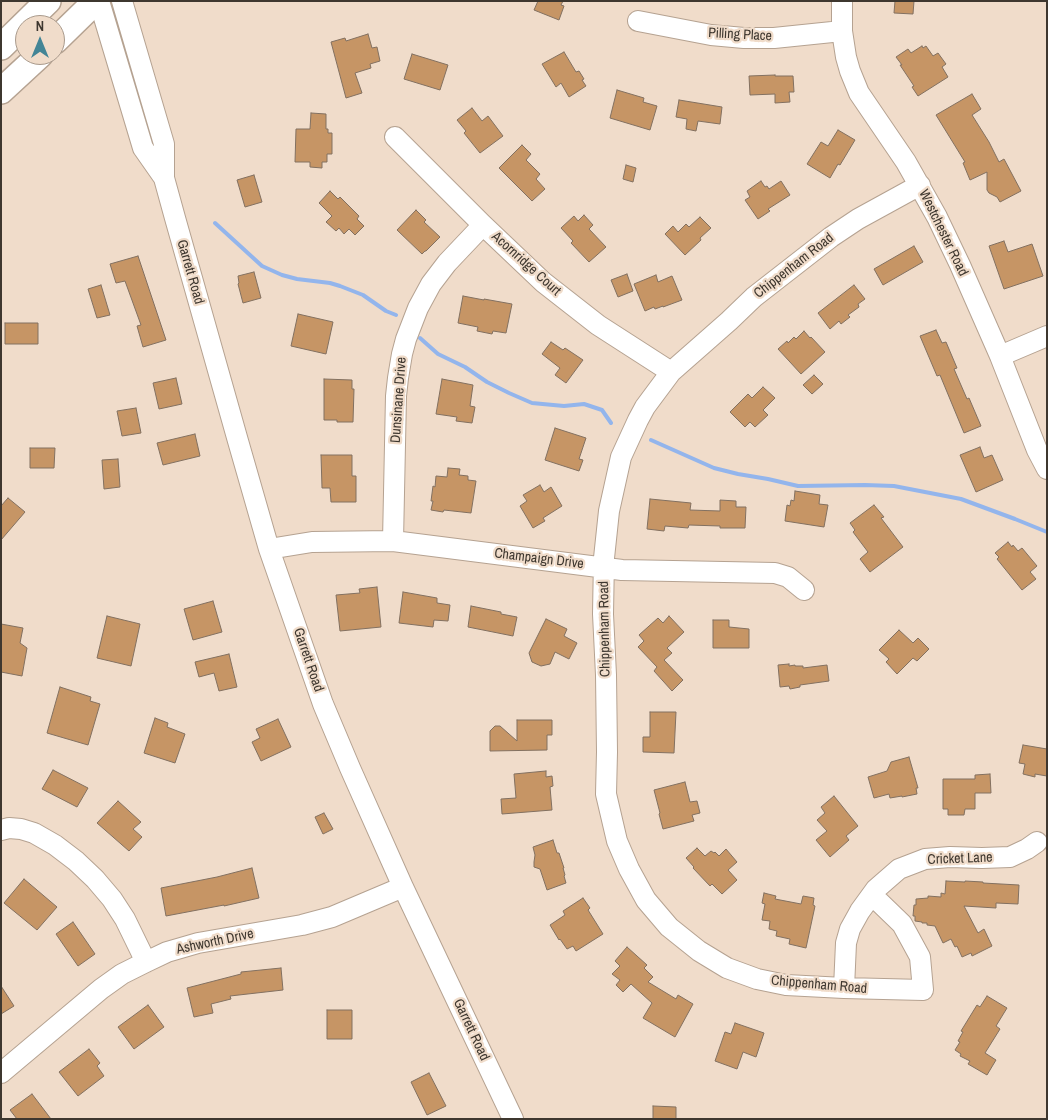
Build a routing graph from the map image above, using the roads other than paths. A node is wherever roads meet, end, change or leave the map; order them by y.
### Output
1 (48, 1) edge
2 (96, 1) edge
3 (99, 1) edge
4 (122, 1) edge
5 (842, 1) edge
6 (638, 21) dead end
7 (65, 31) edge
8 (842, 31) junction
9 (1, 47) edge
10 (29, 65) edge
11 (1, 91) edge
12 (395, 138) dead end
13 (164, 178) junction
14 (920, 185) junction
15 (483, 225) junction
16 (1047, 336) edge
17 (1000, 356) junction
18 (671, 372) junction
19 (1047, 469) edge
20 (393, 541) junction
21 (269, 549) junction
22 (604, 568) junction
23 (804, 590) dead end
24 (1, 830) edge
25 (1037, 842) dead end
26 (403, 888) junction
27 (872, 895) junction
28 (146, 962) junction
29 (844, 988) junction
30 (1, 1073) edge
31 (513, 1119) edge

1 - 9 main road
2 - 7 main road
3 - 13 street, Garrett Road
4 - 13 street, Garrett Road
5 - 8 street, Westchester Road
6 - 8 street, Pilling Place
8 - 14 street, Westchester Road
10 - 11 main road
12 - 15 street, Acornridge Court
13 - 21 street, Garrett Road
14 - 17 street, Westchester Road
14 - 18 street, Chippenham Road
15 - 18 street, Acornridge Court
15 - 20 street, Dunsinane Drive
16 - 17 street
17 - 19 street, Westchester Road
18 - 22 street, Chippenham Road
20 - 21 street, Champaign Drive
20 - 22 street, Champaign Drive
21 - 26 street, Garrett Road
22 - 23 street, Champaign Drive
22 - 29 street, Chippenham Road
24 - 28 street
25 - 27 street, Cricket Lane
26 - 28 street, Ashworth Drive
26 - 31 street, Garrett Road
27 - 29 street, Cricket Lane
27 - 29 street, Chippenham Road
28 - 30 street, Ashworth Drive

